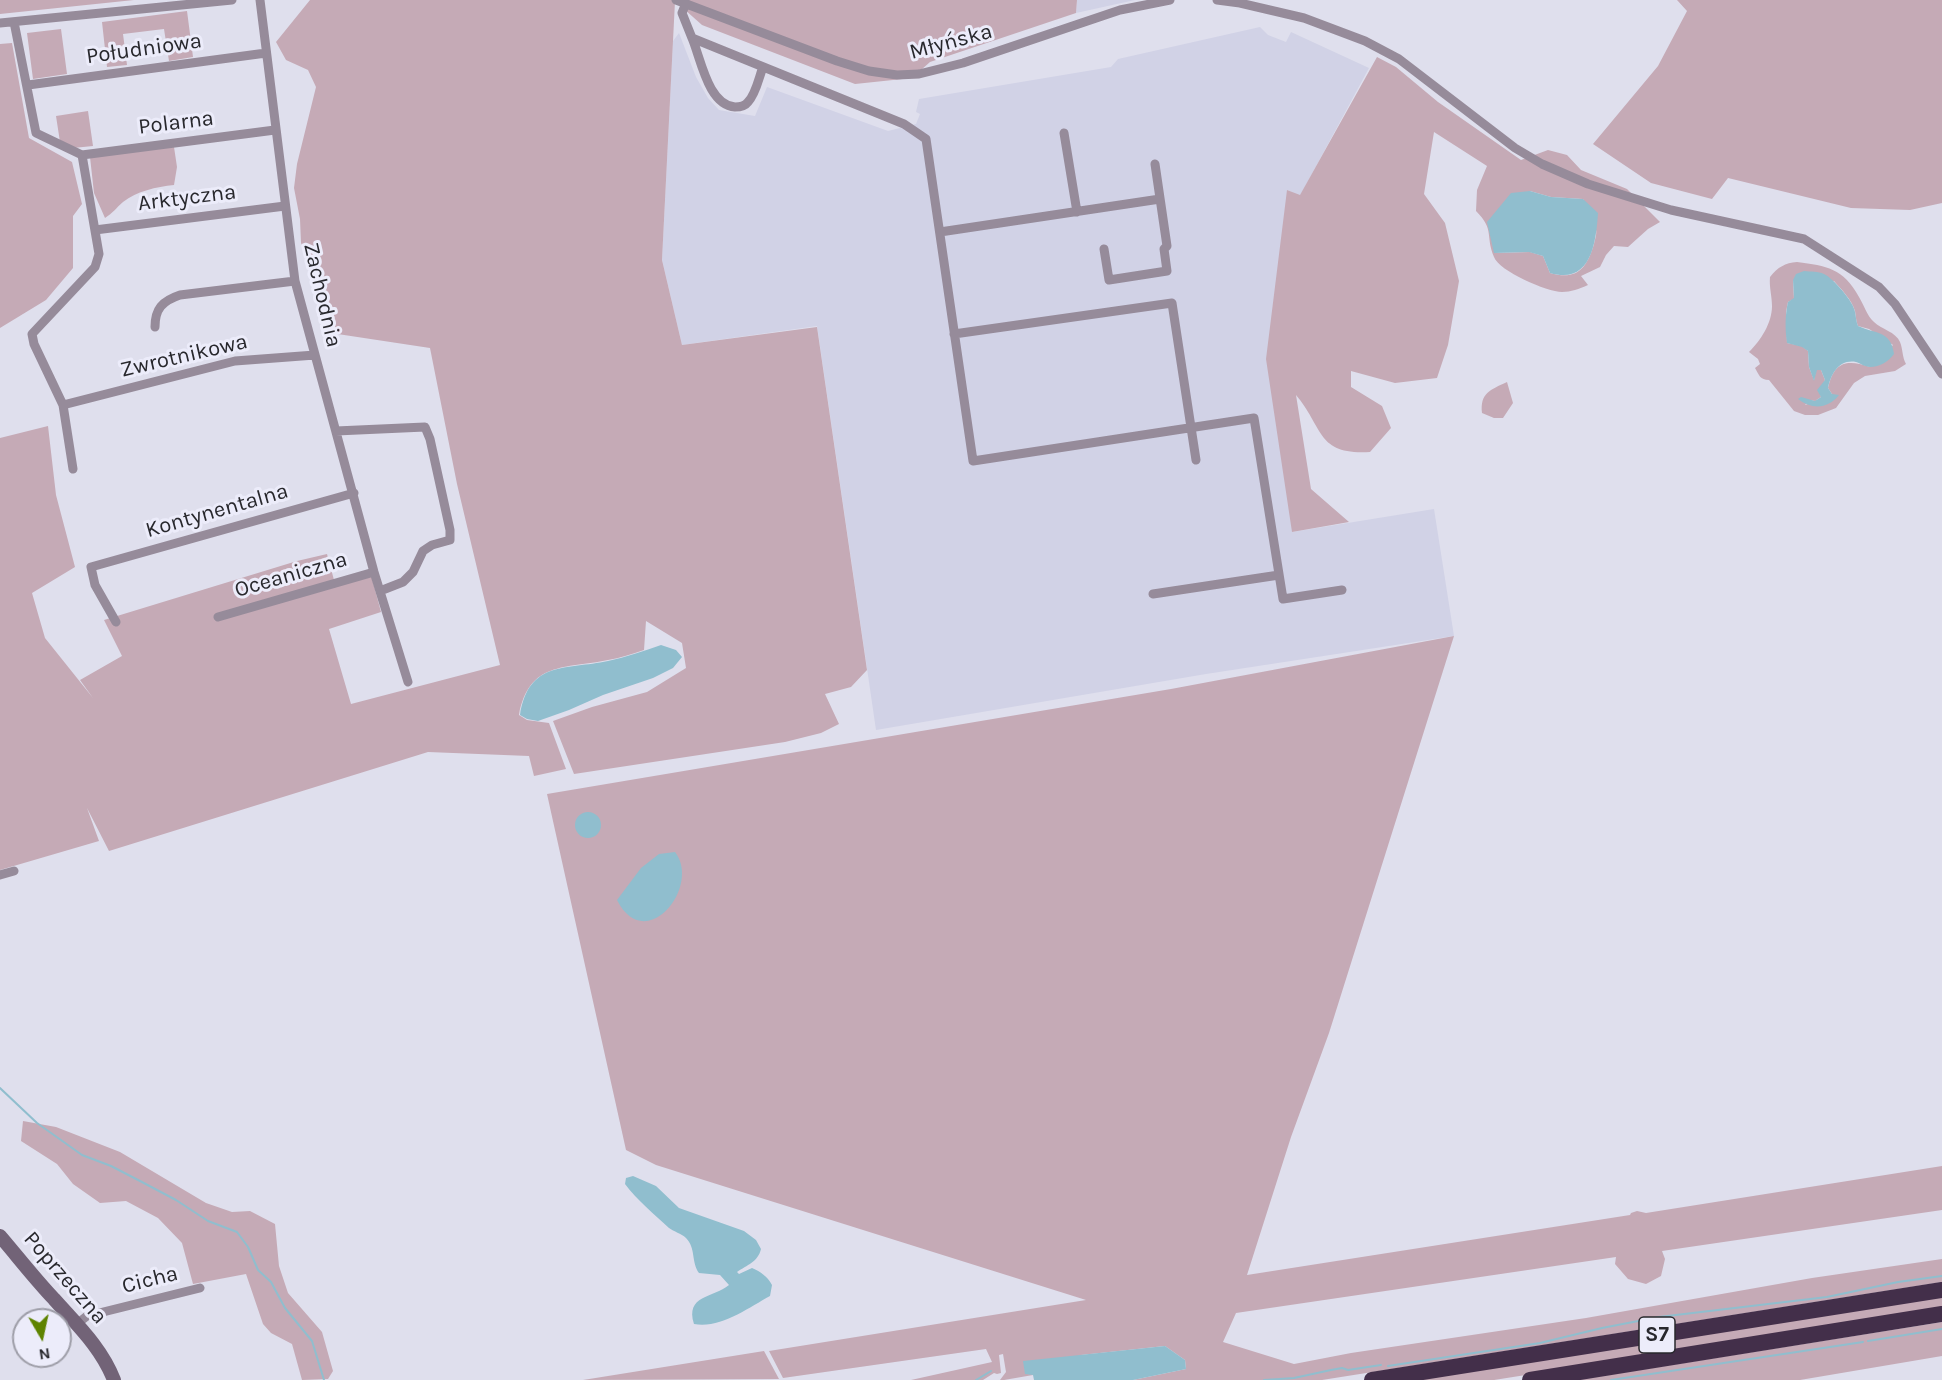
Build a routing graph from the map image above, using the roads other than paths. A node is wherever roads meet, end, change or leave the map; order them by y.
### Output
1 (232, 0) edge
2 (260, 0) edge
3 (1170, 0) edge
4 (1217, 0) edge
5 (681, 2) edge
6 (14, 22) junction
7 (0, 23) edge
8 (692, 38) junction
9 (266, 53) junction
10 (763, 67) junction
11 (28, 85) junction
12 (275, 130) junction
13 (1064, 133) dead end
14 (82, 155) junction
15 (1155, 164) dead end
16 (1160, 199) junction
17 (285, 206) junction
18 (1077, 212) junction
19 (95, 230) junction
20 (940, 232) junction
21 (1104, 249) dead end
22 (295, 280) junction
23 (155, 327) dead end
24 (954, 334) junction
25 (315, 355) junction
26 (1942, 374) edge
27 (63, 405) junction
28 (1191, 428) junction
29 (336, 431) junction
30 (1196, 460) dead end
31 (73, 469) dead end
32 (354, 493) junction
33 (374, 572) junction
34 (1279, 574) junction
35 (1342, 590) dead end
36 (380, 591) junction
37 (1153, 594) dead end
38 (218, 616) dead end
39 (116, 622) dead end
40 (408, 682) dead end
41 (14, 871) dead end
42 (0, 875) edge
43 (0, 1236) edge
44 (200, 1288) dead end
45 (1942, 1290) edge
46 (1942, 1314) edge
47 (78, 1323) junction
48 (114, 1380) edge
49 (1372, 1380) edge
50 (1530, 1380) edge

1 - 6 street
2 - 9 street, Zachodnia
3 - 5 street, Młyńska
4 - 26 street
5 - 8 street
6 - 7 street
6 - 11 street
8 - 10 street
8 - 10 street
9 - 11 street, Południowa
9 - 12 street, Zachodnia
10 - 20 street
11 - 14 street
12 - 14 street, Polarna
12 - 17 street, Zachodnia
13 - 18 street
14 - 19 street
15 - 16 street
16 - 18 street
16 - 21 street
17 - 19 street, Arktyczna
17 - 22 street, Zachodnia
18 - 20 street
19 - 27 street
20 - 24 street
22 - 23 street
22 - 25 street, Zachodnia
24 - 28 street
24 - 28 street
25 - 27 street, Zwrotnikowa
25 - 29 street, Zachodnia
27 - 31 street
28 - 30 street
28 - 34 street
29 - 32 street, Zachodnia
29 - 36 street
32 - 33 street, Zachodnia
32 - 39 street, Kontynentalna
33 - 36 street, Zachodnia
33 - 38 street, Oceaniczna
34 - 35 street
34 - 37 street
36 - 40 street, Zachodnia
41 - 42 street
43 - 47 street, Poprzeczna
44 - 47 street, Cicha
45 - 49 highway, S7
46 - 50 highway, S7
47 - 48 street, Poprzeczna

